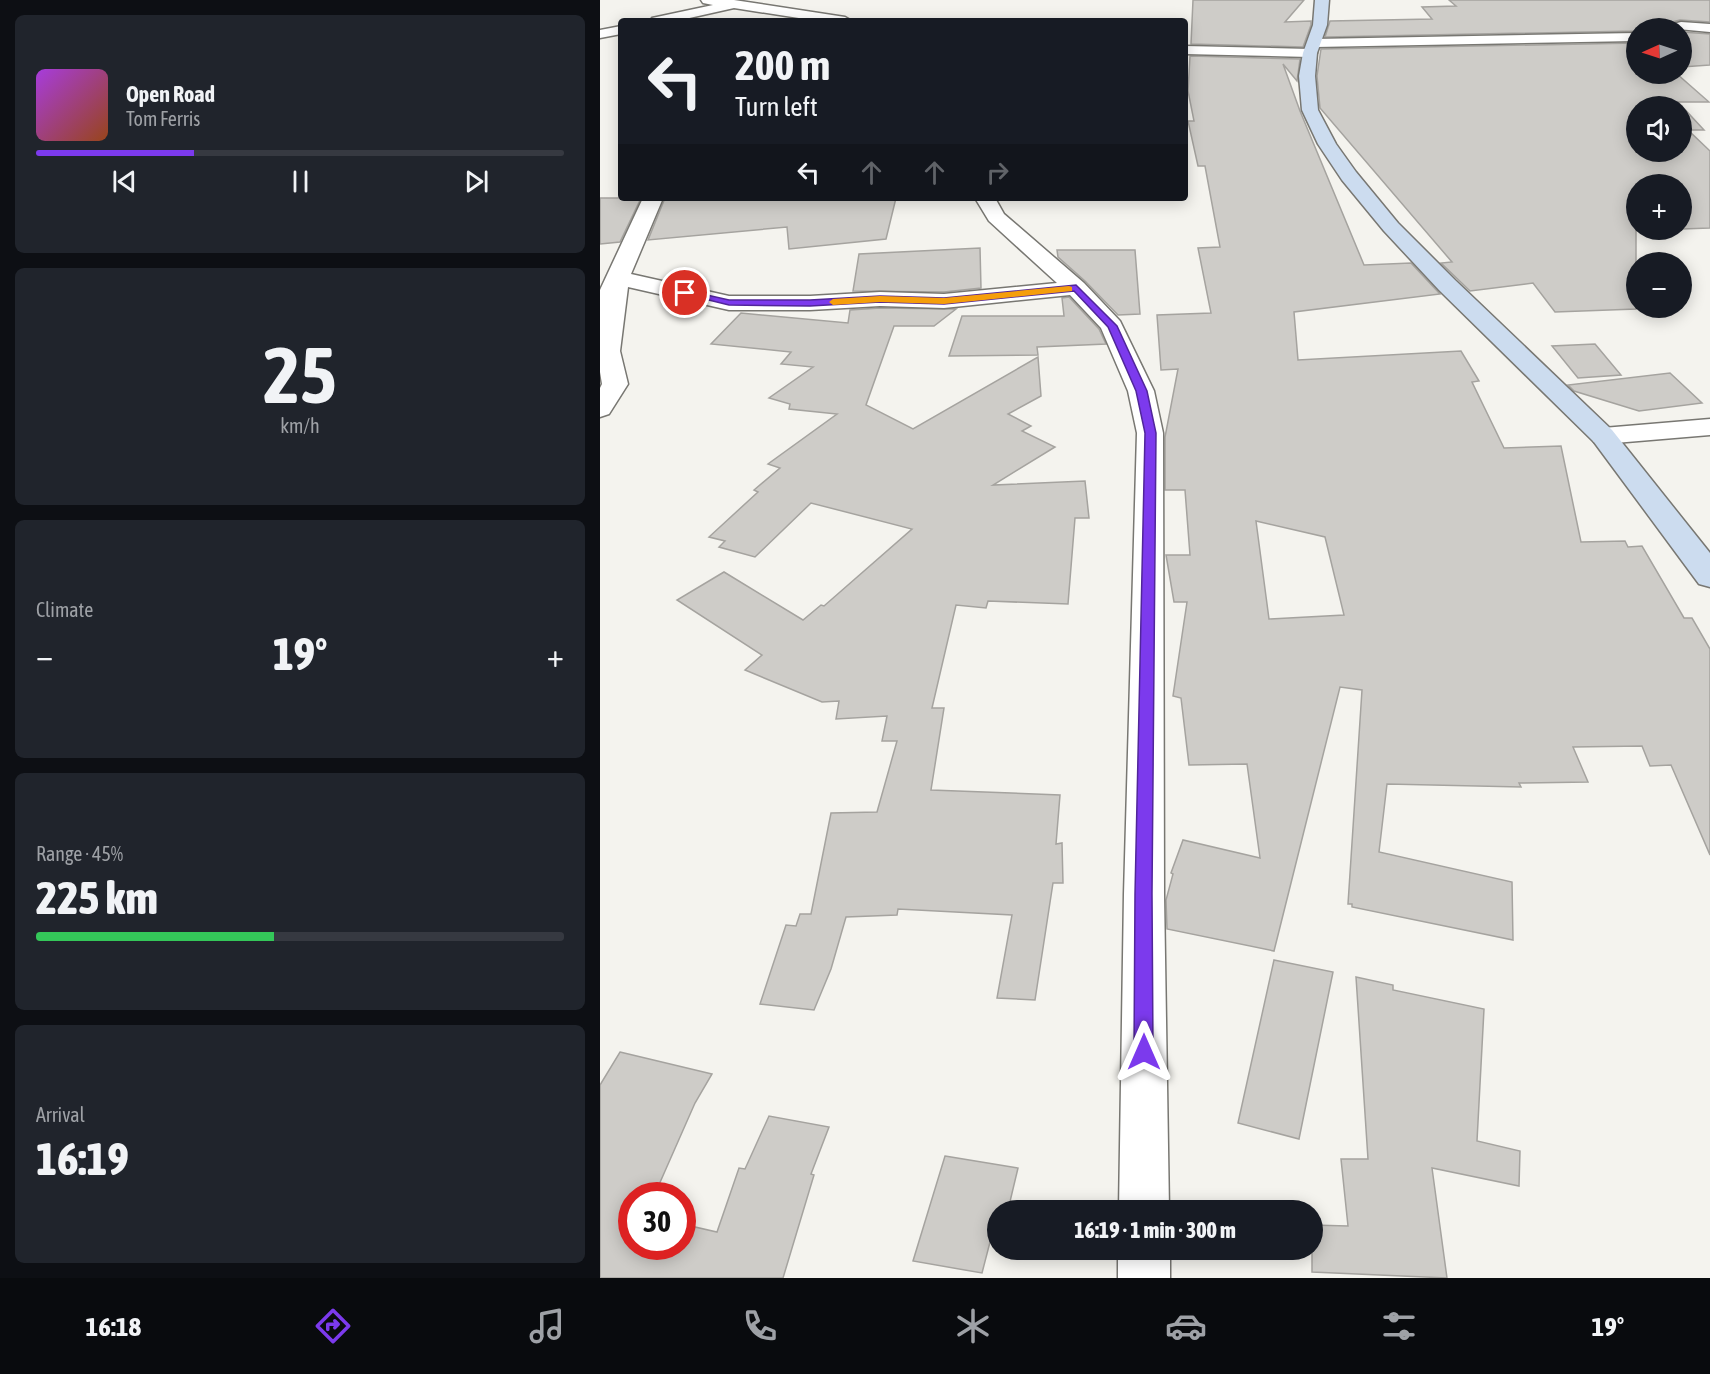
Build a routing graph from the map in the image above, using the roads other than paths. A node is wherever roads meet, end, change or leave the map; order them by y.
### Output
1 (708, 0) edge
2 (1322, 0) edge
3 (735, 4) junction
4 (1683, 10) dead end
5 (780, 11) junction
6 (671, 18) edge
7 (768, 18) edge
8 (826, 18) edge
9 (1685, 18) edge
10 (1692, 27) edge
11 (1710, 27) edge
12 (618, 31) edge
13 (600, 34) edge
14 (1626, 38) edge
15 (1312, 48) junction
16 (1188, 50) edge
17 (652, 201) edge
18 (987, 201) edge
19 (618, 278) junction
20 (1076, 288) junction
21 (600, 309) edge
22 (600, 409) edge
23 (1710, 427) edge
24 (1603, 436) junction
25 (1710, 577) edge
26 (1144, 1200) edge
27 (1144, 1260) edge
28 (1144, 1278) edge

1 - 3 street
2 - 15 street
3 - 5 street
3 - 6 street
4 - 9 street
5 - 7 street
5 - 8 street
10 - 11 street
12 - 13 street
14 - 15 street
15 - 16 street
15 - 24 street
17 - 19 street
18 - 20 street
19 - 20 street
19 - 21 street
19 - 22 street
20 - 26 street
23 - 24 street
24 - 25 street
27 - 28 street

